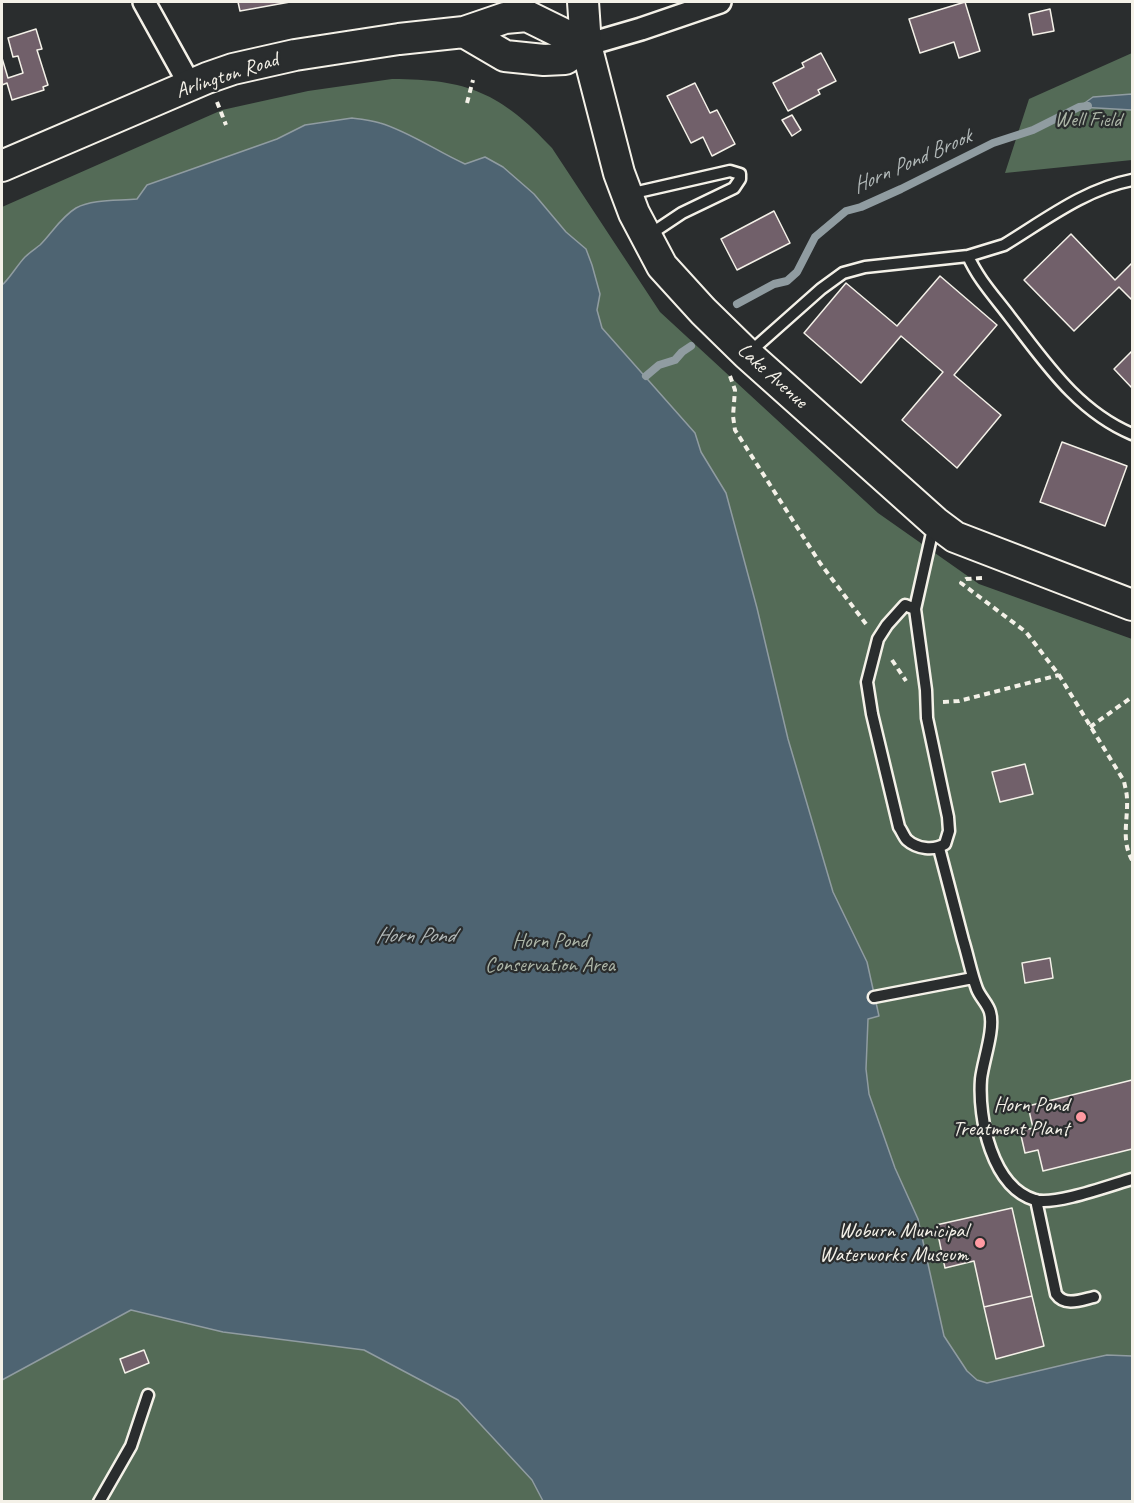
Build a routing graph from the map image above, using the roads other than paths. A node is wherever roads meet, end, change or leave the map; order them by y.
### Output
1 (144, 2) edge
2 (583, 2) edge
3 (720, 2) edge
4 (465, 32) junction
5 (586, 45) junction
6 (190, 85) junction
7 (2, 166) edge
8 (1132, 180) edge
9 (626, 194) junction
10 (646, 237) junction
11 (968, 256) junction
12 (737, 361) junction
13 (1132, 434) edge
14 (935, 522) junction
15 (1132, 605) edge
16 (915, 609) junction
17 (939, 848) junction
18 (973, 978) junction
19 (874, 997) dead end
20 (1132, 1179) edge
21 (1036, 1200) junction
22 (1094, 1297) dead end
23 (148, 1395) dead end
24 (99, 1502) edge

1 - 6 street
2 - 5 street, Lake Avenue
3 - 5 street
4 - 5 street, Arlington Road
4 - 5 street
4 - 6 street, Arlington Road
5 - 9 street, Lake Avenue
6 - 7 street, Arlington Road
8 - 11 lane
9 - 10 street, Lake Avenue
9 - 10 lane
10 - 12 street, Lake Avenue
11 - 12 lane
11 - 13 lane
12 - 14 street, Lake Avenue
14 - 15 street, Lake Avenue
14 - 16 lane
16 - 17 lane
16 - 17 lane
17 - 18 lane
18 - 19 lane
18 - 21 lane
20 - 21 lane
21 - 22 lane
23 - 24 lane

